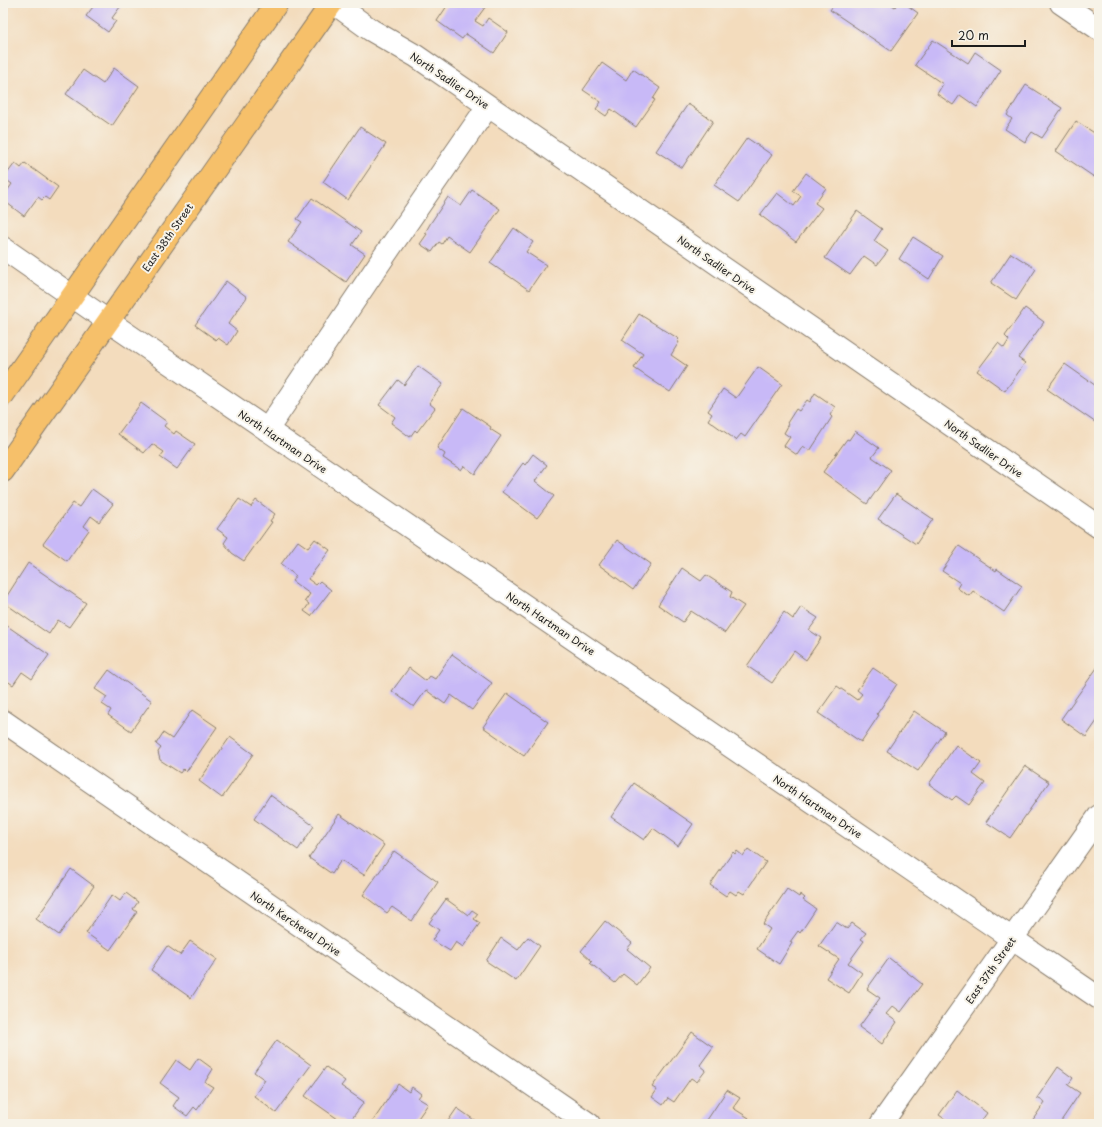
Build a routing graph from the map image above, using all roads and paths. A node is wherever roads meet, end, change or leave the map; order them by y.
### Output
1 (277, 3) edge
2 (333, 3) edge
3 (1060, 3) edge
4 (1099, 29) edge
5 (488, 106) junction
6 (3, 248) edge
7 (72, 296) junction
8 (108, 321) junction
9 (3, 395) edge
10 (267, 430) junction
11 (3, 471) edge
12 (1099, 527) edge
13 (3, 722) edge
14 (1099, 816) edge
15 (1012, 938) junction
16 (1099, 998) edge
17 (589, 1124) edge
18 (881, 1124) edge

1 - 7 main road
2 - 5 street, North Sadlier Drive
2 - 8 main road, East 38th Street
3 - 4 street
5 - 10 street
5 - 12 street, North Sadlier Drive
6 - 7 street, North Hartman Drive
7 - 8 street, North Hartman Drive
7 - 9 main road
8 - 10 street, North Hartman Drive
8 - 11 main road, East 38th Street
10 - 15 street, North Hartman Drive
13 - 17 street, North Kercheval Drive
14 - 15 street, East 37th Street
15 - 16 street, North Hartman Drive
15 - 18 street, East 37th Street

